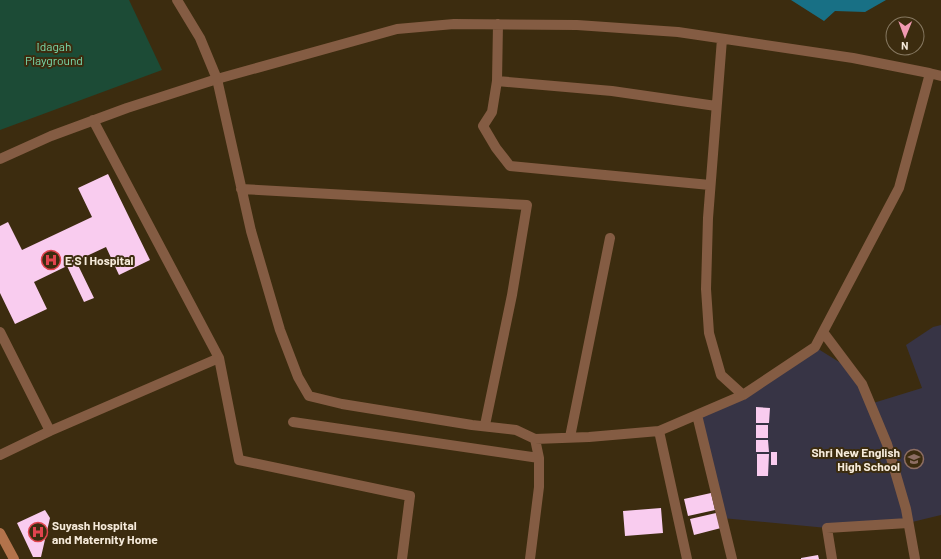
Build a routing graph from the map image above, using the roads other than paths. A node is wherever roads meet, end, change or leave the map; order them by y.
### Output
1 (177, 0) edge
2 (498, 24) junction
3 (722, 39) junction
4 (929, 73) junction
5 (941, 76) edge
6 (217, 79) junction
7 (497, 81) junction
8 (716, 106) junction
9 (93, 120) junction
10 (0, 160) edge
11 (710, 185) junction
12 (241, 188) junction
13 (610, 238) dead end
14 (0, 332) edge
15 (823, 332) junction
16 (219, 358) junction
17 (743, 395) junction
18 (697, 414) junction
19 (293, 422) dead end
20 (485, 425) junction
21 (50, 431) junction
22 (659, 431) junction
23 (570, 437) junction
24 (535, 439) junction
25 (0, 455) edge
26 (539, 458) junction
27 (908, 523) junction
28 (0, 533) edge
29 (14, 559) edge
30 (402, 559) edge
31 (530, 559) edge
32 (687, 559) edge
33 (732, 559) edge
34 (832, 559) edge
35 (915, 559) edge

1 - 6 street
2 - 3 street
2 - 6 street
2 - 7 street
3 - 4 street
3 - 8 street
4 - 5 street
4 - 15 street
6 - 9 street
6 - 12 street
7 - 8 street
7 - 11 street
8 - 11 street
9 - 10 street
9 - 16 street
11 - 17 street
12 - 20 street
12 - 20 street
13 - 23 street
14 - 21 street
15 - 17 street
15 - 27 street
16 - 21 street
16 - 30 street
17 - 18 street
18 - 22 street
18 - 33 street
19 - 26 street
20 - 24 street
21 - 25 street
22 - 23 street
22 - 32 street
23 - 24 street
24 - 26 street
26 - 31 street
27 - 34 street
27 - 35 street
28 - 29 main road

